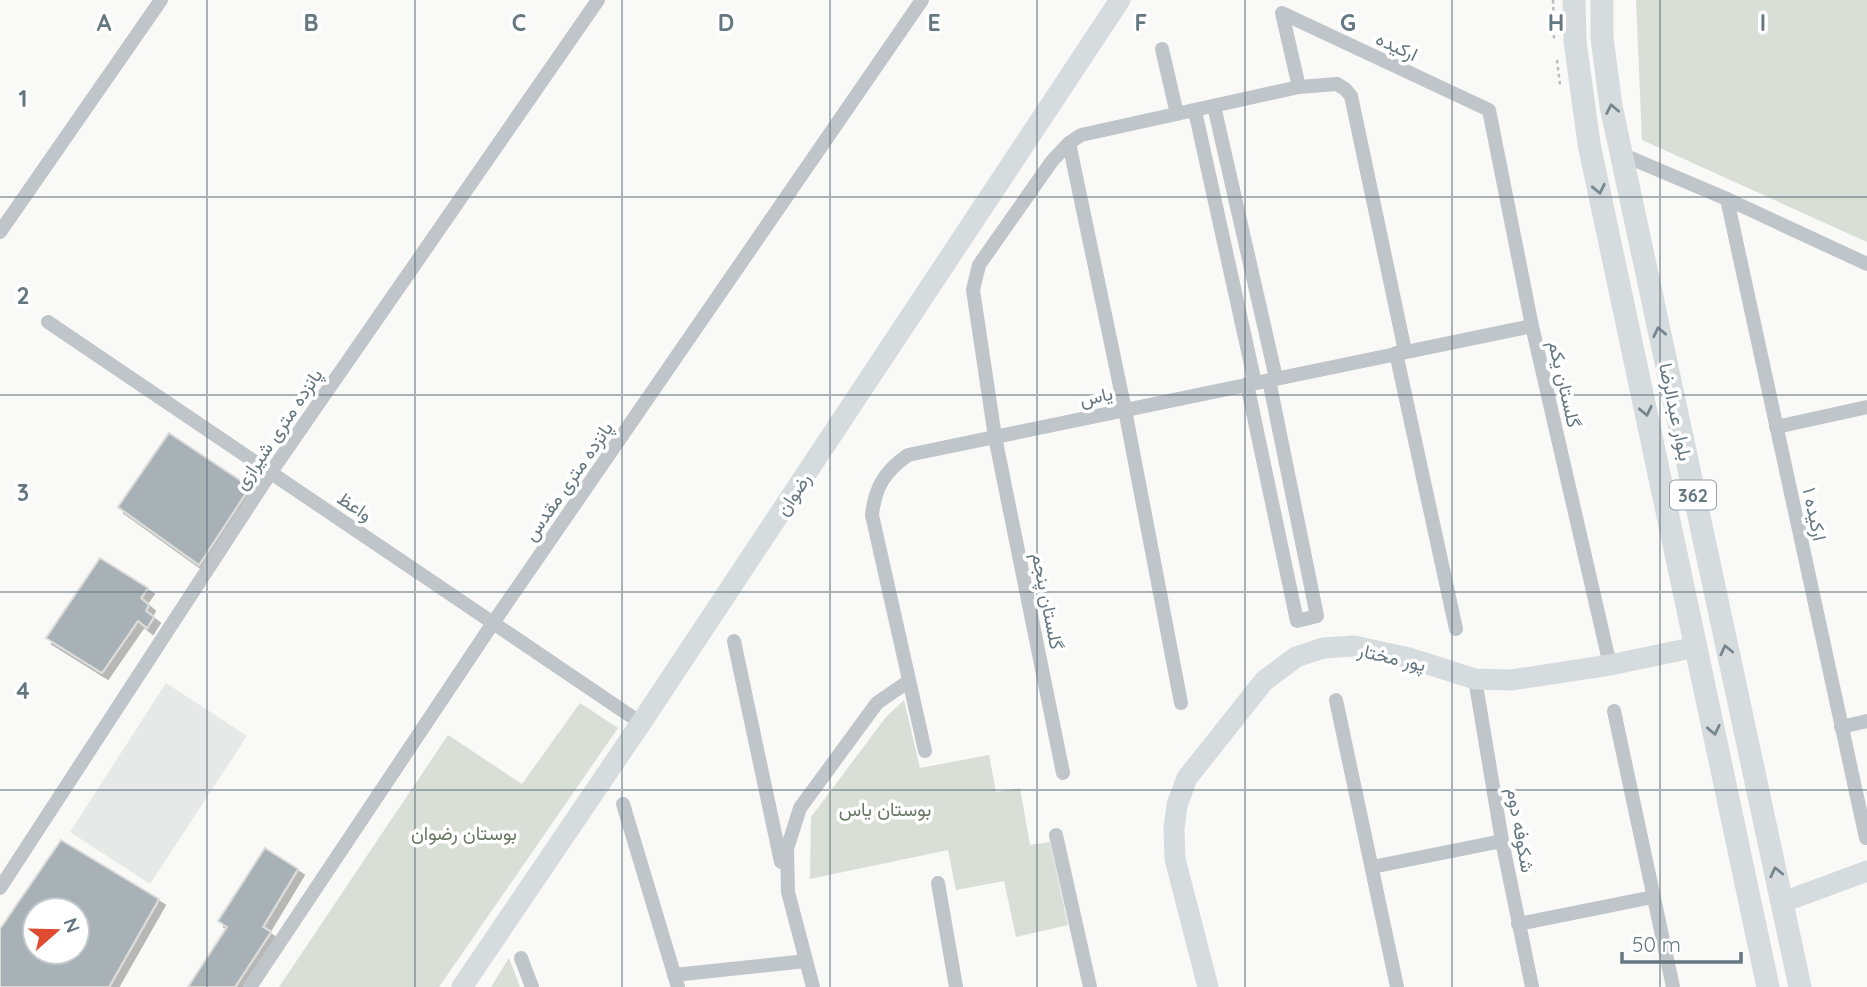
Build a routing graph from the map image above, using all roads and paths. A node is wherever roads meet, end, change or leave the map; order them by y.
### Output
1 (161, 0) edge
2 (598, 0) edge
3 (922, 0) edge
4 (1120, 0) edge
5 (1574, 0) edge
6 (1602, 0) edge
7 (1162, 49) dead end
8 (1299, 87) junction
9 (1214, 106) junction
10 (1489, 110) joint
11 (1195, 111) junction
12 (1177, 114) junction
13 (1069, 143) junction
14 (1621, 154) junction
15 (1727, 199) junction
16 (0, 232) edge
17 (1867, 264) edge
18 (48, 322) dead end
19 (1532, 326) junction
20 (1400, 352) junction
21 (1262, 381) junction
22 (1867, 407) edge
23 (1125, 410) junction
24 (1776, 427) junction
25 (995, 436) junction
26 (271, 472) junction
27 (493, 623) junction
28 (1456, 629) dead end
29 (734, 641) dead end
30 (1696, 647) junction
31 (1610, 665) junction
32 (1475, 679) junction
33 (909, 681) junction
34 (1336, 700) dead end
35 (1181, 704) dead end
36 (1614, 711) dead end
37 (1867, 721) edge
38 (641, 723) junction
39 (1841, 727) junction
40 (925, 751) dead end
41 (1063, 773) dead end
42 (623, 804) dead end
43 (1056, 835) dead end
44 (1866, 838) edge
45 (1503, 841) junction
46 (1372, 867) junction
47 (1867, 871) edge
48 (938, 883) dead end
49 (0, 888) edge
50 (788, 892) junction
51 (1653, 897) junction
52 (1783, 902) junction
53 (1752, 909) junction
54 (1518, 924) junction
55 (521, 958) dead end
56 (806, 961) junction
57 (676, 981) edge
58 (250, 987) edge
59 (463, 987) edge
60 (532, 987) edge
61 (813, 987) edge
62 (956, 987) edge
63 (1090, 987) edge
64 (1208, 987) edge
65 (1397, 987) edge
66 (1532, 987) edge
67 (1673, 987) edge
68 (1768, 987) edge
69 (1800, 987) edge

1 - 16 street
2 - 26 street, پانزده متری شیرازی
3 - 27 street, پانزده متری مقدس
4 - 38 main road, رضوان
5 -> 30 main road, بلوار عبدالرضا / 362
14 -> 6 main road, بلوار عبدالرضا / 362
7 - 12 street
8 - 9 street
8 - 10 street, ارکیده
8 - 20 street
9 - 11 street
9 - 21 street
10 - 19 street, گلستان یکم
11 - 12 street
11 - 21 street
12 - 13 street
13 - 23 street
13 - 25 street, گلستان پنجم
14 - 15 street
52 -> 14 main road, بلوار عبدالرضا / 362
15 - 17 street
15 - 24 street, ارکیده ۱
18 - 26 street, واعظ
19 - 20 street, یاس
19 - 31 street, گلستان یکم
20 - 21 street, یاس
20 - 28 street
21 - 21 street
21 - 23 street, یاس
22 - 24 street
23 - 25 street, یاس
23 - 35 street
24 - 39 street, ارکیده ۱
25 - 33 street, یاس
25 - 41 street, گلستان پنجم
26 - 27 street, واعظ
26 - 49 street, پانزده متری شیرازی
27 - 38 street, واعظ
27 - 58 street, پانزده متری مقدس
29 - 50 street
30 - 31 main road, پور مختار
30 -> 53 main road, بلوار عبدالرضا / 362
31 - 32 main road, پور مختار
32 - 45 street, شکوفه دوم
32 - 64 main road, پور مختار
33 - 40 street, یاس
33 - 50 street
34 - 46 street
36 - 51 street
37 - 39 street
38 - 59 main road, رضوان
39 - 44 street, ارکیده ۱
42 - 57 street
43 - 63 street
45 - 46 street
45 - 54 street, شکوفه دوم
46 - 65 street
47 - 52 main road
48 - 62 street
50 - 56 street
51 - 54 street
51 - 67 street
52 - 53 main road
52 - 69 main road, بلوار عبدالرضا / 362
53 - 68 main road, بلوار عبدالرضا / 362
54 - 66 street, شکوفه دوم
55 - 60 street
56 - 57 street
56 - 61 street

